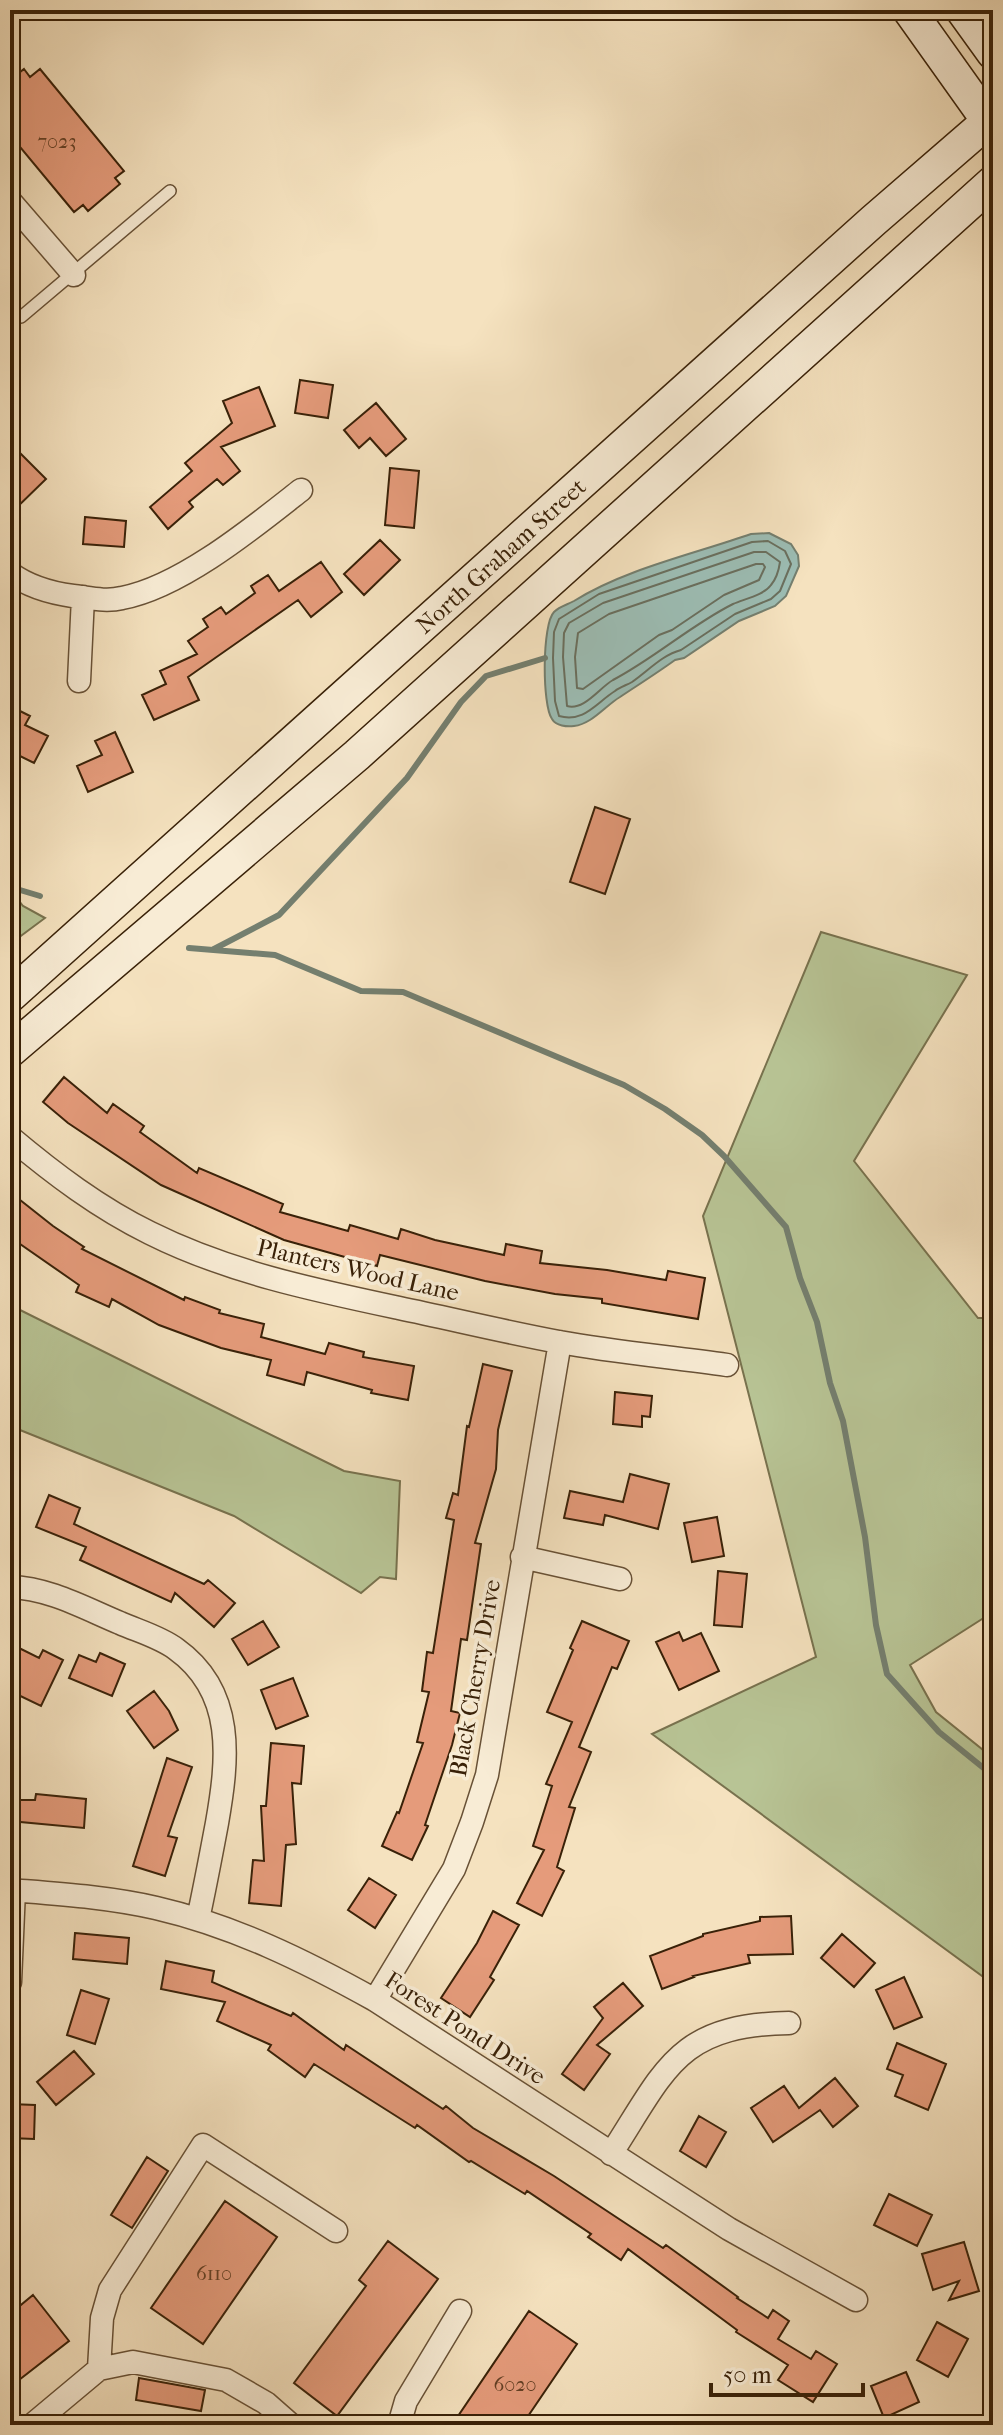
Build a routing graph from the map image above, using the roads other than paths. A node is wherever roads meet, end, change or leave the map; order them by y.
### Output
1 (909, 10) edge
2 (991, 122) edge
3 (993, 182) edge
4 (170, 191) dead end
5 (10, 201) edge
6 (74, 275) junction
7 (21, 317) dead end
8 (301, 490) dead end
9 (10, 573) edge
10 (83, 597) junction
11 (79, 681) dead end
12 (10, 996) edge
13 (10, 1051) edge
14 (10, 1137) edge
15 (560, 1342) junction
16 (727, 1365) dead end
17 (522, 1557) junction
18 (620, 1579) dead end
19 (10, 1587) edge
20 (12, 1890) edge
21 (198, 1919) junction
22 (10, 1982) edge
23 (375, 2000) junction
24 (789, 2023) dead end
25 (611, 2154) junction
26 (336, 2231) dead end
27 (856, 2300) dead end
28 (460, 2311) dead end
29 (99, 2369) junction
30 (32, 2425) edge
31 (291, 2425) edge
32 (399, 2425) edge

1 - 2 main road
2 - 12 main road, North Graham Street
3 - 13 main road
4 - 6 lane
5 - 6 street
6 - 7 lane
8 - 10 street
9 - 10 street
10 - 11 street
14 - 15 street, Planters Wood Lane
15 - 16 street, Planters Wood Lane
15 - 17 street, Black Cherry Drive
17 - 18 street
17 - 23 street, Black Cherry Drive
19 - 21 street
20 - 21 street, Forest Pond Drive
20 - 22 street
21 - 23 street, Forest Pond Drive
23 - 25 street, Forest Pond Drive
24 - 25 street
25 - 27 street, Forest Pond Drive
26 - 29 street
28 - 32 street
29 - 30 street
29 - 31 street

